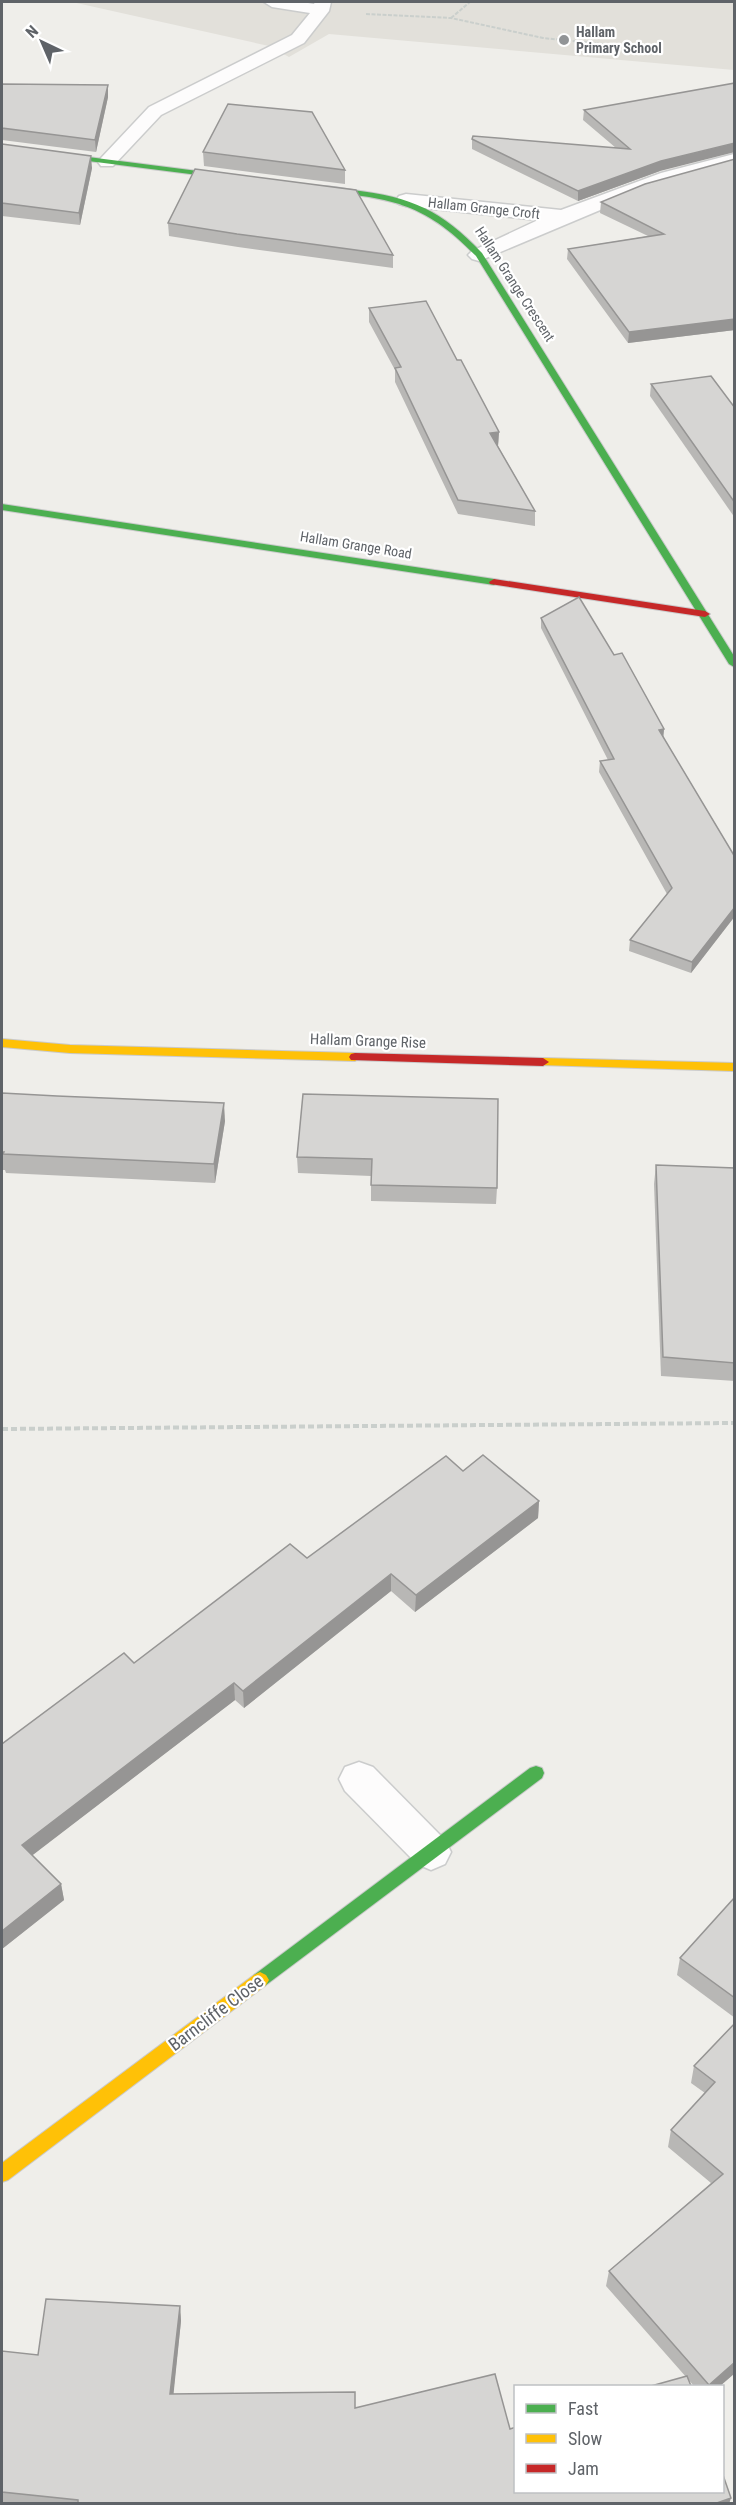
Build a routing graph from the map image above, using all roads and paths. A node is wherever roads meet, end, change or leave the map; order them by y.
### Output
1 (272, 2) edge
2 (470, 2) edge
3 (322, 6) edge
4 (451, 18) junction
5 (612, 45) dead end
6 (2, 148) edge
7 (735, 160) edge
8 (107, 162) junction
9 (256, 181) edge
10 (302, 187) edge
11 (406, 200) junction
12 (561, 216) junction
13 (479, 255) junction
14 (2, 507) edge
15 (705, 614) junction
16 (735, 664) edge
17 (2, 1043) edge
18 (735, 1067) edge
19 (735, 1423) edge
20 (2, 1429) edge
21 (536, 1773) dead end
22 (359, 1779) dead end
23 (431, 1852) junction
24 (2, 2174) edge

1 - 3 lane
2 - 4 path
3 - 4 path
3 - 8 lane
4 - 5 path
6 - 8 street
7 - 12 street, Hallam Grange Croft
8 - 9 street
10 - 11 street, Hallam Grange Crescent
11 - 12 street, Hallam Grange Croft
11 - 13 street, Hallam Grange Crescent
12 - 13 street, Hallam Grange Croft
13 - 15 street, Hallam Grange Crescent
14 - 15 street, Hallam Grange Road
15 - 16 street, Hallam Grange Crescent
17 - 18 street, Hallam Grange Rise
19 - 20 path
21 - 23 street, Barncliffe Close
22 - 23 street
23 - 24 street, Barncliffe Close

